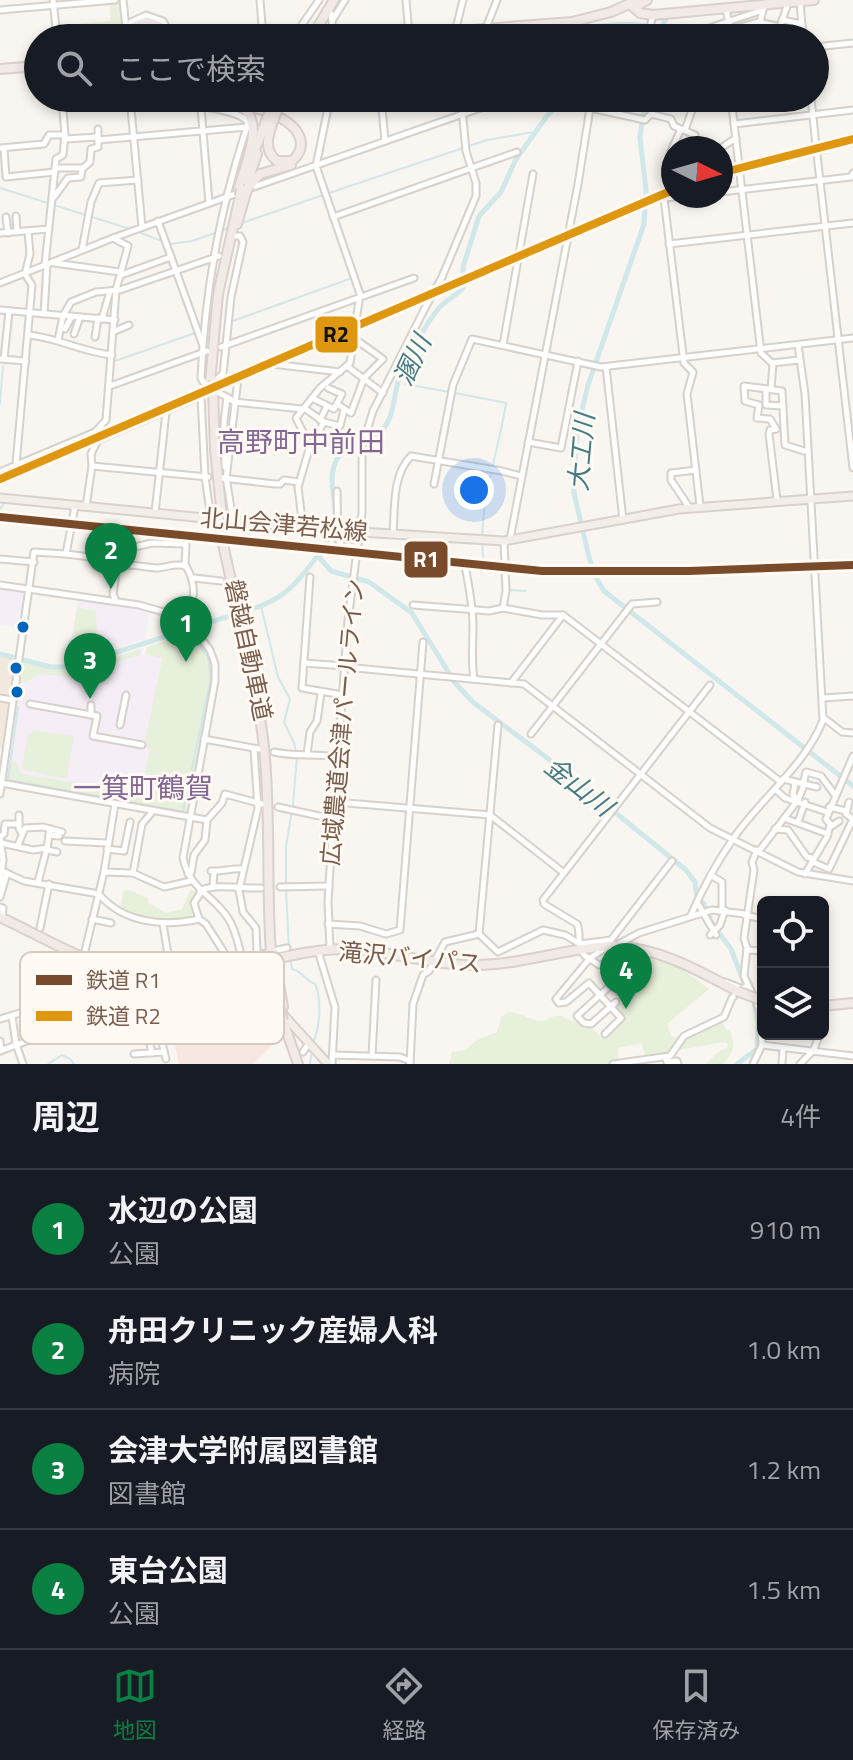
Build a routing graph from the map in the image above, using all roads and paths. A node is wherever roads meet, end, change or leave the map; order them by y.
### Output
1 (115, 0) edge
2 (123, 0) edge
3 (260, 0) edge
4 (345, 0) edge
5 (406, 0) edge
6 (463, 0) edge
7 (497, 0) edge
8 (814, 0) edge
9 (800, 2) junction
10 (54, 3) edge
11 (636, 3) edge
12 (786, 3) junction
13 (328, 7) edge
14 (764, 7) junction
15 (0, 10) edge
16 (727, 14) junction
17 (653, 17) junction
18 (782, 20) junction
19 (759, 22) junction
20 (56, 24) edge
21 (126, 24) edge
22 (134, 24) edge
23 (165, 24) edge
24 (262, 24) edge
25 (309, 24) edge
26 (316, 24) edge
27 (409, 24) edge
28 (458, 24) edge
29 (488, 24) edge
30 (554, 24) edge
31 (651, 24) edge
32 (708, 24) edge
33 (729, 24) edge
34 (752, 24) edge
35 (767, 24) edge
36 (781, 24) edge
37 (802, 24) joint
38 (853, 43) edge
39 (829, 46) edge
40 (2, 68) edge
41 (24, 68) edge
42 (853, 110) edge
43 (63, 112) edge
44 (131, 112) edge
45 (201, 112) edge
46 (222, 112) edge
47 (248, 112) edge
48 (264, 112) edge
49 (272, 112) edge
50 (273, 112) edge
51 (327, 112) edge
52 (383, 112) edge
53 (462, 112) edge
54 (470, 112) edge
55 (589, 112) edge
56 (607, 112) edge
57 (692, 112) edge
58 (733, 112) edge
59 (813, 112) edge
60 (462, 115) junction
61 (813, 115) junction
62 (270, 120) junction
63 (734, 124) junction
64 (247, 127) junction
65 (98, 129) dead end
66 (683, 130) junction
67 (203, 131) junction
68 (680, 136) edge
69 (695, 136) edge
70 (65, 137) junction
71 (134, 137) junction
72 (98, 138) junction
73 (736, 138) junction
74 (733, 140) edge
75 (385, 141) junction
76 (816, 146) dead end
77 (2, 148) edge
78 (825, 149) dead end
79 (517, 152) dead end
80 (316, 166) junction
81 (470, 167) junction
82 (82, 169) junction
83 (55, 170) junction
84 (853, 173) edge
85 (533, 174) dead end
86 (138, 180) junction
87 (820, 180) junction
88 (742, 189) junction
89 (733, 190) edge
90 (241, 192) junction
91 (53, 202) junction
92 (209, 203) junction
93 (665, 208) edge
94 (16, 216) dead end
95 (6, 217) dead end
96 (333, 217) junction
97 (158, 221) junction
98 (853, 223) edge
99 (825, 226) junction
100 (49, 229) junction
101 (136, 229) junction
102 (28, 231) junction
103 (17, 232) junction
104 (0, 233) edge
105 (8, 233) junction
106 (228, 234) junction
107 (747, 235) junction
108 (113, 238) junction
109 (669, 244) junction
110 (82, 250) junction
111 (217, 256) junction
112 (171, 257) junction
113 (48, 264) junction
114 (177, 271) junction
115 (120, 273) junction
116 (25, 274) junction
117 (414, 278) dead end
118 (0, 283) edge
119 (113, 291) junction
120 (360, 297) junction
121 (0, 310) edge
122 (9, 311) junction
123 (30, 313) junction
124 (44, 314) junction
125 (63, 316) junction
126 (72, 316) junction
127 (80, 317) junction
128 (100, 319) junction
129 (115, 320) junction
130 (129, 325) dead end
131 (64, 330) junction
132 (114, 331) junction
133 (74, 334) dead end
134 (29, 335) junction
135 (95, 337) dead end
136 (853, 338) edge
137 (355, 339) junction
138 (838, 339) junction
139 (58, 340) junction
140 (202, 344) junction
141 (503, 345) junction
142 (798, 345) junction
143 (223, 346) junction
144 (761, 349) junction
145 (204, 352) junction
146 (545, 354) junction
147 (112, 355) junction
148 (683, 358) junction
149 (2, 359) edge
150 (799, 360) junction
151 (26, 361) junction
152 (578, 361) junction
153 (772, 363) junction
154 (348, 366) junction
155 (603, 367) junction
156 (341, 372) junction
157 (364, 378) junction
158 (110, 386) junction
159 (211, 388) junction
160 (328, 388) dead end
161 (769, 389) junction
162 (383, 393) junction
163 (227, 397) junction
164 (312, 398) junction
165 (766, 400) junction
166 (235, 402) junction
167 (337, 404) junction
168 (759, 405) junction
169 (327, 406) junction
170 (783, 406) junction
171 (303, 408) junction
172 (344, 410) junction
173 (166, 411) junction
174 (850, 417) edge
175 (322, 421) junction
176 (776, 429) junction
177 (784, 430) junction
178 (528, 442) junction
179 (310, 446) junction
180 (804, 451) dead end
181 (439, 460) junction
182 (16, 464) junction
183 (92, 466) junction
184 (853, 468) edge
185 (696, 470) junction
186 (0, 472) edge
187 (159, 472) junction
188 (521, 476) junction
189 (206, 477) junction
190 (224, 479) junction
191 (299, 482) junction
192 (434, 484) dead end
193 (337, 491) dead end
194 (853, 496) edge
195 (0, 498) edge
196 (810, 498) junction
197 (777, 500) junction
198 (75, 506) junction
199 (700, 506) junction
200 (86, 507) junction
201 (689, 507) junction
202 (155, 513) junction
203 (217, 516) junction
204 (623, 520) junction
205 (233, 521) junction
206 (303, 528) junction
207 (334, 530) junction
208 (360, 531) junction
209 (393, 534) junction
210 (507, 540) junction
211 (104, 545) dead end
212 (357, 547) junction
213 (130, 548) junction
214 (66, 554) junction
215 (0, 559) edge
216 (34, 562) junction
217 (125, 564) junction
218 (185, 566) junction
219 (465, 566) dead end
220 (117, 567) junction
221 (310, 577) dead end
222 (194, 578) junction
223 (221, 581) dead end
224 (0, 585) edge
225 (31, 589) junction
226 (117, 601) junction
227 (657, 602) dead end
228 (413, 605) dead end
229 (503, 608) junction
230 (472, 609) junction
231 (563, 615) junction
232 (191, 625) junction
233 (423, 642) dead end
234 (600, 643) junction
235 (304, 663) junction
236 (345, 667) junction
237 (422, 674) junction
238 (474, 679) junction
239 (511, 683) junction
240 (710, 685) dead end
241 (321, 693) junction
242 (126, 695) dead end
243 (343, 695) junction
244 (853, 696) edge
245 (0, 698) edge
246 (823, 698) junction
247 (13, 700) junction
248 (30, 704) dead end
249 (91, 705) dead end
250 (552, 705) junction
251 (689, 713) junction
252 (91, 715) junction
253 (823, 717) junction
254 (120, 725) dead end
255 (498, 725) dead end
256 (853, 733) edge
257 (531, 734) dead end
258 (204, 739) junction
259 (142, 745) dead end
260 (3, 748) edge
261 (274, 752) dead end
262 (304, 755) junction
263 (853, 756) edge
264 (338, 757) junction
265 (846, 772) junction
266 (853, 775) edge
267 (641, 776) junction
268 (782, 781) junction
269 (1, 783) edge
270 (795, 783) junction
271 (803, 785) junction
272 (817, 787) dead end
273 (775, 789) junction
274 (0, 794) edge
275 (835, 795) junction
276 (801, 801) junction
277 (335, 802) junction
278 (849, 802) dead end
279 (260, 803) junction
280 (115, 804) junction
281 (278, 807) dead end
282 (410, 809) junction
283 (828, 810) junction
284 (153, 811) junction
285 (846, 811) junction
286 (19, 815) dead end
287 (490, 815) junction
288 (783, 817) junction
289 (189, 818) junction
290 (333, 819) junction
291 (853, 819) edge
292 (207, 820) junction
293 (839, 821) dead end
294 (130, 822) dead end
295 (798, 822) junction
296 (19, 824) junction
297 (831, 825) junction
298 (775, 829) junction
299 (21, 832) junction
300 (49, 832) junction
301 (61, 834) dead end
302 (828, 834) junction
303 (733, 838) junction
304 (0, 839) edge
305 (65, 841) dead end
306 (18, 845) junction
307 (107, 846) junction
308 (47, 849) junction
309 (758, 850) junction
310 (57, 852) dead end
311 (672, 861) dead end
312 (812, 863) junction
313 (243, 869) junction
314 (3, 871) edge
315 (104, 872) junction
316 (133, 873) junction
317 (564, 873) junction
318 (188, 874) junction
319 (805, 874) junction
320 (712, 876) junction
321 (192, 881) junction
322 (853, 881) edge
323 (38, 882) junction
324 (0, 884) edge
325 (49, 884) junction
326 (329, 886) junction
327 (213, 887) junction
328 (284, 887) dead end
329 (261, 888) dead end
330 (239, 890) junction
331 (200, 891) junction
332 (97, 894) junction
333 (0, 897) edge
334 (697, 902) junction
335 (0, 907) edge
336 (724, 910) junction
337 (703, 912) junction
338 (691, 915) junction
339 (745, 915) junction
340 (757, 918) edge
341 (1, 919) edge
342 (92, 919) junction
343 (199, 919) junction
344 (111, 923) dead end
345 (163, 924) junction
346 (328, 924) junction
347 (40, 928) dead end
348 (479, 934) junction
349 (611, 946) junction
350 (581, 947) junction
351 (330, 950) junction
352 (747, 950) junction
353 (318, 951) junction
354 (757, 951) edge
355 (70, 952) edge
356 (84, 952) edge
357 (168, 952) edge
358 (224, 952) edge
359 (240, 952) edge
360 (257, 952) edge
361 (277, 952) joint
362 (590, 958) junction
363 (434, 962) junction
364 (376, 980) dead end
365 (612, 985) junction
366 (742, 988) junction
367 (621, 993) dead end
368 (599, 995) junction
369 (757, 997) edge
370 (616, 1002) dead end
371 (853, 1003) edge
372 (829, 1005) edge
373 (610, 1007) junction
374 (20, 1014) edge
375 (284, 1015) edge
376 (12, 1016) junction
377 (284, 1016) edge
378 (0, 1019) edge
379 (605, 1034) dead end
380 (817, 1040) edge
381 (0, 1041) edge
382 (20, 1042) edge
383 (309, 1043) junction
384 (16, 1044) junction
385 (150, 1044) edge
386 (162, 1044) edge
387 (762, 1045) junction
388 (783, 1048) junction
389 (1, 1051) edge
390 (812, 1051) junction
391 (303, 1052) dead end
392 (152, 1053) junction
393 (134, 1054) dead end
394 (333, 1055) junction
395 (372, 1056) junction
396 (853, 1056) edge
397 (665, 1057) junction
398 (382, 1061) edge
399 (410, 1063) edge
400 (23, 1064) edge
401 (296, 1064) edge
402 (330, 1064) edge
403 (613, 1064) edge
404 (678, 1064) edge
405 (753, 1064) edge
406 (782, 1064) edge
407 (800, 1064) edge

1 - 10 street
2 - 21 street
3 - 24 street
4 - 13 street
5 - 27 street
6 - 28 street
7 - 29 street
8 - 9 highway
9 - 12 highway
9 - 37 street
10 - 15 street
10 - 20 street
11 - 17 highway
11 - 30 highway
12 - 14 highway
12 - 18 street
13 - 25 street
13 - 26 highway
14 - 16 highway
14 - 19 street
16 - 17 highway
16 - 32 street
16 - 33 street
17 - 31 street
18 - 36 street
18 - 37 street
19 - 34 street
19 - 35 street
22 - 23 street
38 - 39 street
40 - 41 highway
42 - 61 street
43 - 70 street
44 - 71 street
45 - 67 street
46 - 64 street
47 - 90 highway
48 - 62 highway
49 - 90 highway
50 - 62 highway, bridge
51 - 80 street
52 - 75 street
53 - 60 street
54 - 60 street
55 - 146 street
56 - 66 street
57 - 66 street
58 - 63 street
59 - 61 street
60 - 75 street
60 - 81 street
61 - 63 street
61 - 76 street
62 - 90 highway
63 - 73 street
64 - 67 street
64 - 90 street
65 - 72 street
66 - 68 street
66 - 69 street
67 - 71 street
67 - 92 street
70 - 72 street
70 - 77 street
70 - 83 street
71 - 72 street
71 - 86 street
72 - 82 street
73 - 74 street
73 - 88 street
75 - 80 street
77 - 83 street
78 - 87 street
79 - 81 street
80 - 90 street
80 - 96 street
81 - 96 street
81 - 162 street, bridge
82 - 83 street
82 - 91 street
83 - 91 street
84 - 87 street
85 - 141 street
86 - 101 street
86 - 110 street
87 - 88 street
87 - 99 street
88 - 89 street
88 - 107 street
90 - 92 street
90 - 106 street
90 - 106 highway, 磐越自動車道
91 - 100 street
92 - 97 street
93 - 109 street
94 - 103 street
95 - 105 street
96 - 120 street
97 - 101 street
97 - 112 street
98 - 99 street
99 - 107 street
99 - 138 street
100 - 102 street
100 - 113 street
101 - 108 street
102 - 103 street
102 - 116 street
103 - 105 street
104 - 105 street
106 - 111 street
106 - 143 street
106 - 159 highway, 磐越自動車道
107 - 109 street
107 - 144 street
108 - 110 street
108 - 115 street
109 - 148 street
110 - 113 street
111 - 114 street
111 - 140 street
112 - 114 street
112 - 115 street
113 - 115 street
113 - 116 street
113 - 124 street
114 - 119 street
114 - 140 street
115 - 119 street
116 - 118 street
116 - 123 street
117 - 120 street
119 - 125 street
119 - 128 street
119 - 129 street
120 - 137 street
120 - 143 street
121 - 122 street
122 - 123 street
122 - 149 street
123 - 124 street
123 - 134 street
124 - 125 street
125 - 126 street
125 - 131 street
126 - 127 street
126 - 131 street
127 - 128 street
127 - 133 street
128 - 129 street
128 - 135 street
129 - 132 street
130 - 132 street
131 - 139 street
132 - 147 street
134 - 139 street
134 - 151 street
136 - 138 street
137 - 154 street
137 - 157 street
138 - 142 street
138 - 174 street
139 - 147 street
140 - 145 street
141 - 146 street
141 - 181 street
142 - 144 street
142 - 150 street
143 - 159 street
144 - 148 street
144 - 153 street
145 - 158 street
145 - 159 street
146 - 152 street
146 - 178 street
147 - 158 street
148 - 155 street
148 - 185 street
149 - 151 street
150 - 153 street
150 - 196 street
151 - 182 street
152 - 155 street
152 - 178 street
153 - 161 street
154 - 156 street
154 - 157 street
155 - 204 street
156 - 164 street
156 - 166 street
157 - 162 street
157 - 172 street
158 - 182 street
159 - 163 street
159 - 173 street
159 - 189 street
159 - 203 highway, 磐越自動車道
160 - 167 street
161 - 165 street
161 - 168 street
161 - 170 street
162 - 208 street, 広域農道会津パールライン
163 - 166 street
163 - 190 street
164 - 169 street
164 - 171 street
165 - 168 street
165 - 170 street
166 - 171 street
166 - 190 street
167 - 169 street
167 - 172 street
168 - 176 street
169 - 175 street
170 - 177 street
171 - 175 street
171 - 179 street
172 - 175 street
173 - 183 street
173 - 187 street
174 - 184 street
175 - 179 street
176 - 177 street
176 - 197 street
177 - 180 street
178 - 188 street
179 - 191 street
181 - 188 street
181 - 192 street
181 - 209 street
182 - 186 street
183 - 187 street
183 - 200 street
185 - 199 street
185 - 201 street
187 - 189 street
187 - 202 street
188 - 210 street
189 - 203 street
190 - 191 street
190 - 205 street
191 - 206 street
193 - 207 street
194 - 196 main road, 北山会津若松線
195 - 198 main road, 北山会津若松線
196 - 197 main road, 北山会津若松線
196 - 246 street
197 - 199 main road, 北山会津若松線
198 - 200 main road, 北山会津若松線
198 - 214 street
199 - 201 main road, 北山会津若松線
200 - 202 main road, 北山会津若松線
201 - 204 main road, 北山会津若松線
202 - 203 main road, 北山会津若松線
203 - 205 main road, 北山会津若松線
203 - 361 highway, 磐越自動車道, bridge
204 - 210 main road, 北山会津若松線
205 - 206 main road, 北山会津若松線
206 - 207 main road, 北山会津若松線
207 - 208 main road, 北山会津若松線
207 - 212 street
208 - 209 main road, 北山会津若松線
208 - 212 street, 広域農道会津パールライン
209 - 210 main road, 北山会津若松線
210 - 229 street
211 - 213 street
212 - 236 street, 広域農道会津パールライン
213 - 217 street
213 - 218 street
214 - 216 street
214 - 220 street
215 - 216 street
216 - 225 street
217 - 218 street
217 - 220 street
218 - 222 street
219 - 230 street
220 - 226 street
221 - 235 street
222 - 223 street
222 - 232 street
224 - 225 street
225 - 226 street
225 - 247 street
226 - 232 street
227 - 234 street
228 - 230 street
229 - 230 street
229 - 231 street
230 - 238 street
231 - 234 street
231 - 239 street
232 - 258 street
233 - 237 street
234 - 250 street
234 - 251 street
235 - 236 street
235 - 241 street
236 - 237 street
236 - 243 street, 広域農道会津パールライン
237 - 238 street
237 - 282 street
238 - 239 street
239 - 250 street
240 - 251 street
241 - 243 street
241 - 262 street
242 - 254 street
243 - 264 street, 広域農道会津パールライン
244 - 246 street
245 - 247 street
246 - 253 street
247 - 260 street
248 - 252 street
249 - 252 street
250 - 257 street
250 - 267 street
251 - 267 street
251 - 268 street
252 - 259 street
253 - 256 street
253 - 268 street
255 - 287 street
258 - 279 street
258 - 289 street
260 - 269 street
261 - 262 street
262 - 264 street
263 - 265 street
264 - 277 street, 広域農道会津パールライン
265 - 266 street
265 - 275 street
267 - 303 street
267 - 317 street
268 - 270 street
268 - 273 street
269 - 274 street
269 - 280 street
270 - 271 street
270 - 276 street
271 - 272 street
271 - 275 street
271 - 276 street
273 - 276 street
273 - 303 street
275 - 283 street
276 - 283 street
276 - 288 street
276 - 295 street
277 - 282 street
277 - 290 street, 広域農道会津パールライン
278 - 285 street
279 - 292 street
279 - 313 street
280 - 284 street
280 - 307 street
281 - 290 street
282 - 287 street
282 - 346 street
283 - 285 street
283 - 297 street
284 - 289 street
284 - 316 street
285 - 291 street
286 - 296 street
287 - 317 street
287 - 348 street
288 - 295 street
288 - 298 street
289 - 292 street
289 - 318 street
290 - 326 street, 広域農道会津パールライン
291 - 312 street
292 - 318 street
293 - 297 street
294 - 307 street
295 - 302 street
296 - 299 street
296 - 304 street
297 - 302 street
298 - 309 street
298 - 312 street
299 - 300 street
299 - 306 street
300 - 301 street
300 - 308 street
302 - 312 street
303 - 309 street
303 - 320 street
304 - 306 street
304 - 314 street
305 - 307 street
306 - 308 street
307 - 315 street
308 - 310 street
308 - 323 street
309 - 319 street
309 - 339 street
311 - 350 street
312 - 319 street
313 - 327 street
313 - 330 street
314 - 323 street
314 - 324 street
314 - 333 street
315 - 316 street
315 - 332 street
316 - 321 street
317 - 350 street
318 - 321 street
319 - 322 street
320 - 334 street
320 - 336 street
321 - 331 street
323 - 325 street
325 - 332 street
325 - 347 street
326 - 328 street
326 - 346 street, 広域農道会津パールライン
327 - 330 street
327 - 331 street
329 - 330 street
330 - 360 street
331 - 343 street
331 - 359 street
332 - 342 street
332 - 345 street
334 - 337 street
334 - 338 street
335 - 341 street
336 - 337 street
336 - 337 street
336 - 339 street
337 - 338 street
338 - 349 street
339 - 340 street
339 - 352 street
341 - 355 highway, 滝沢バイパス
342 - 344 street
342 - 356 street
343 - 345 street
343 - 358 street
345 - 357 street
346 - 351 street, 広域農道会津パールライン
348 - 350 street
348 - 363 street
349 - 350 highway, 滝沢バイパス
349 - 362 street
349 - 366 highway, 滝沢バイパス
350 - 362 street
350 - 363 highway, 滝沢バイパス
351 - 353 highway, 滝沢バイパス
351 - 363 highway, 滝沢バイパス
352 - 354 street
352 - 366 street
353 - 361 highway, 滝沢バイパス
353 - 394 street
362 - 365 street
362 - 368 street
363 - 399 street
364 - 395 street
365 - 367 street
365 - 368 street
366 - 369 highway, 滝沢バイパス, bridge
366 - 387 street
366 - 397 street
368 - 373 street
368 - 373 street
370 - 373 street
371 - 372 highway
373 - 379 street
374 - 376 street
375 - 383 main road
376 - 378 street
376 - 384 street
377 - 401 highway, 磐越自動車道, bridge
380 - 390 street
381 - 389 street
382 - 384 street
383 - 391 street
383 - 402 main road
384 - 389 street
384 - 400 street
385 - 392 street
386 - 392 street
387 - 388 street
387 - 405 street
388 - 390 street
388 - 406 street
390 - 396 street
390 - 407 street
392 - 393 street
394 - 395 street
394 - 402 street
395 - 398 street
397 - 403 street
397 - 404 street
398 - 399 street

